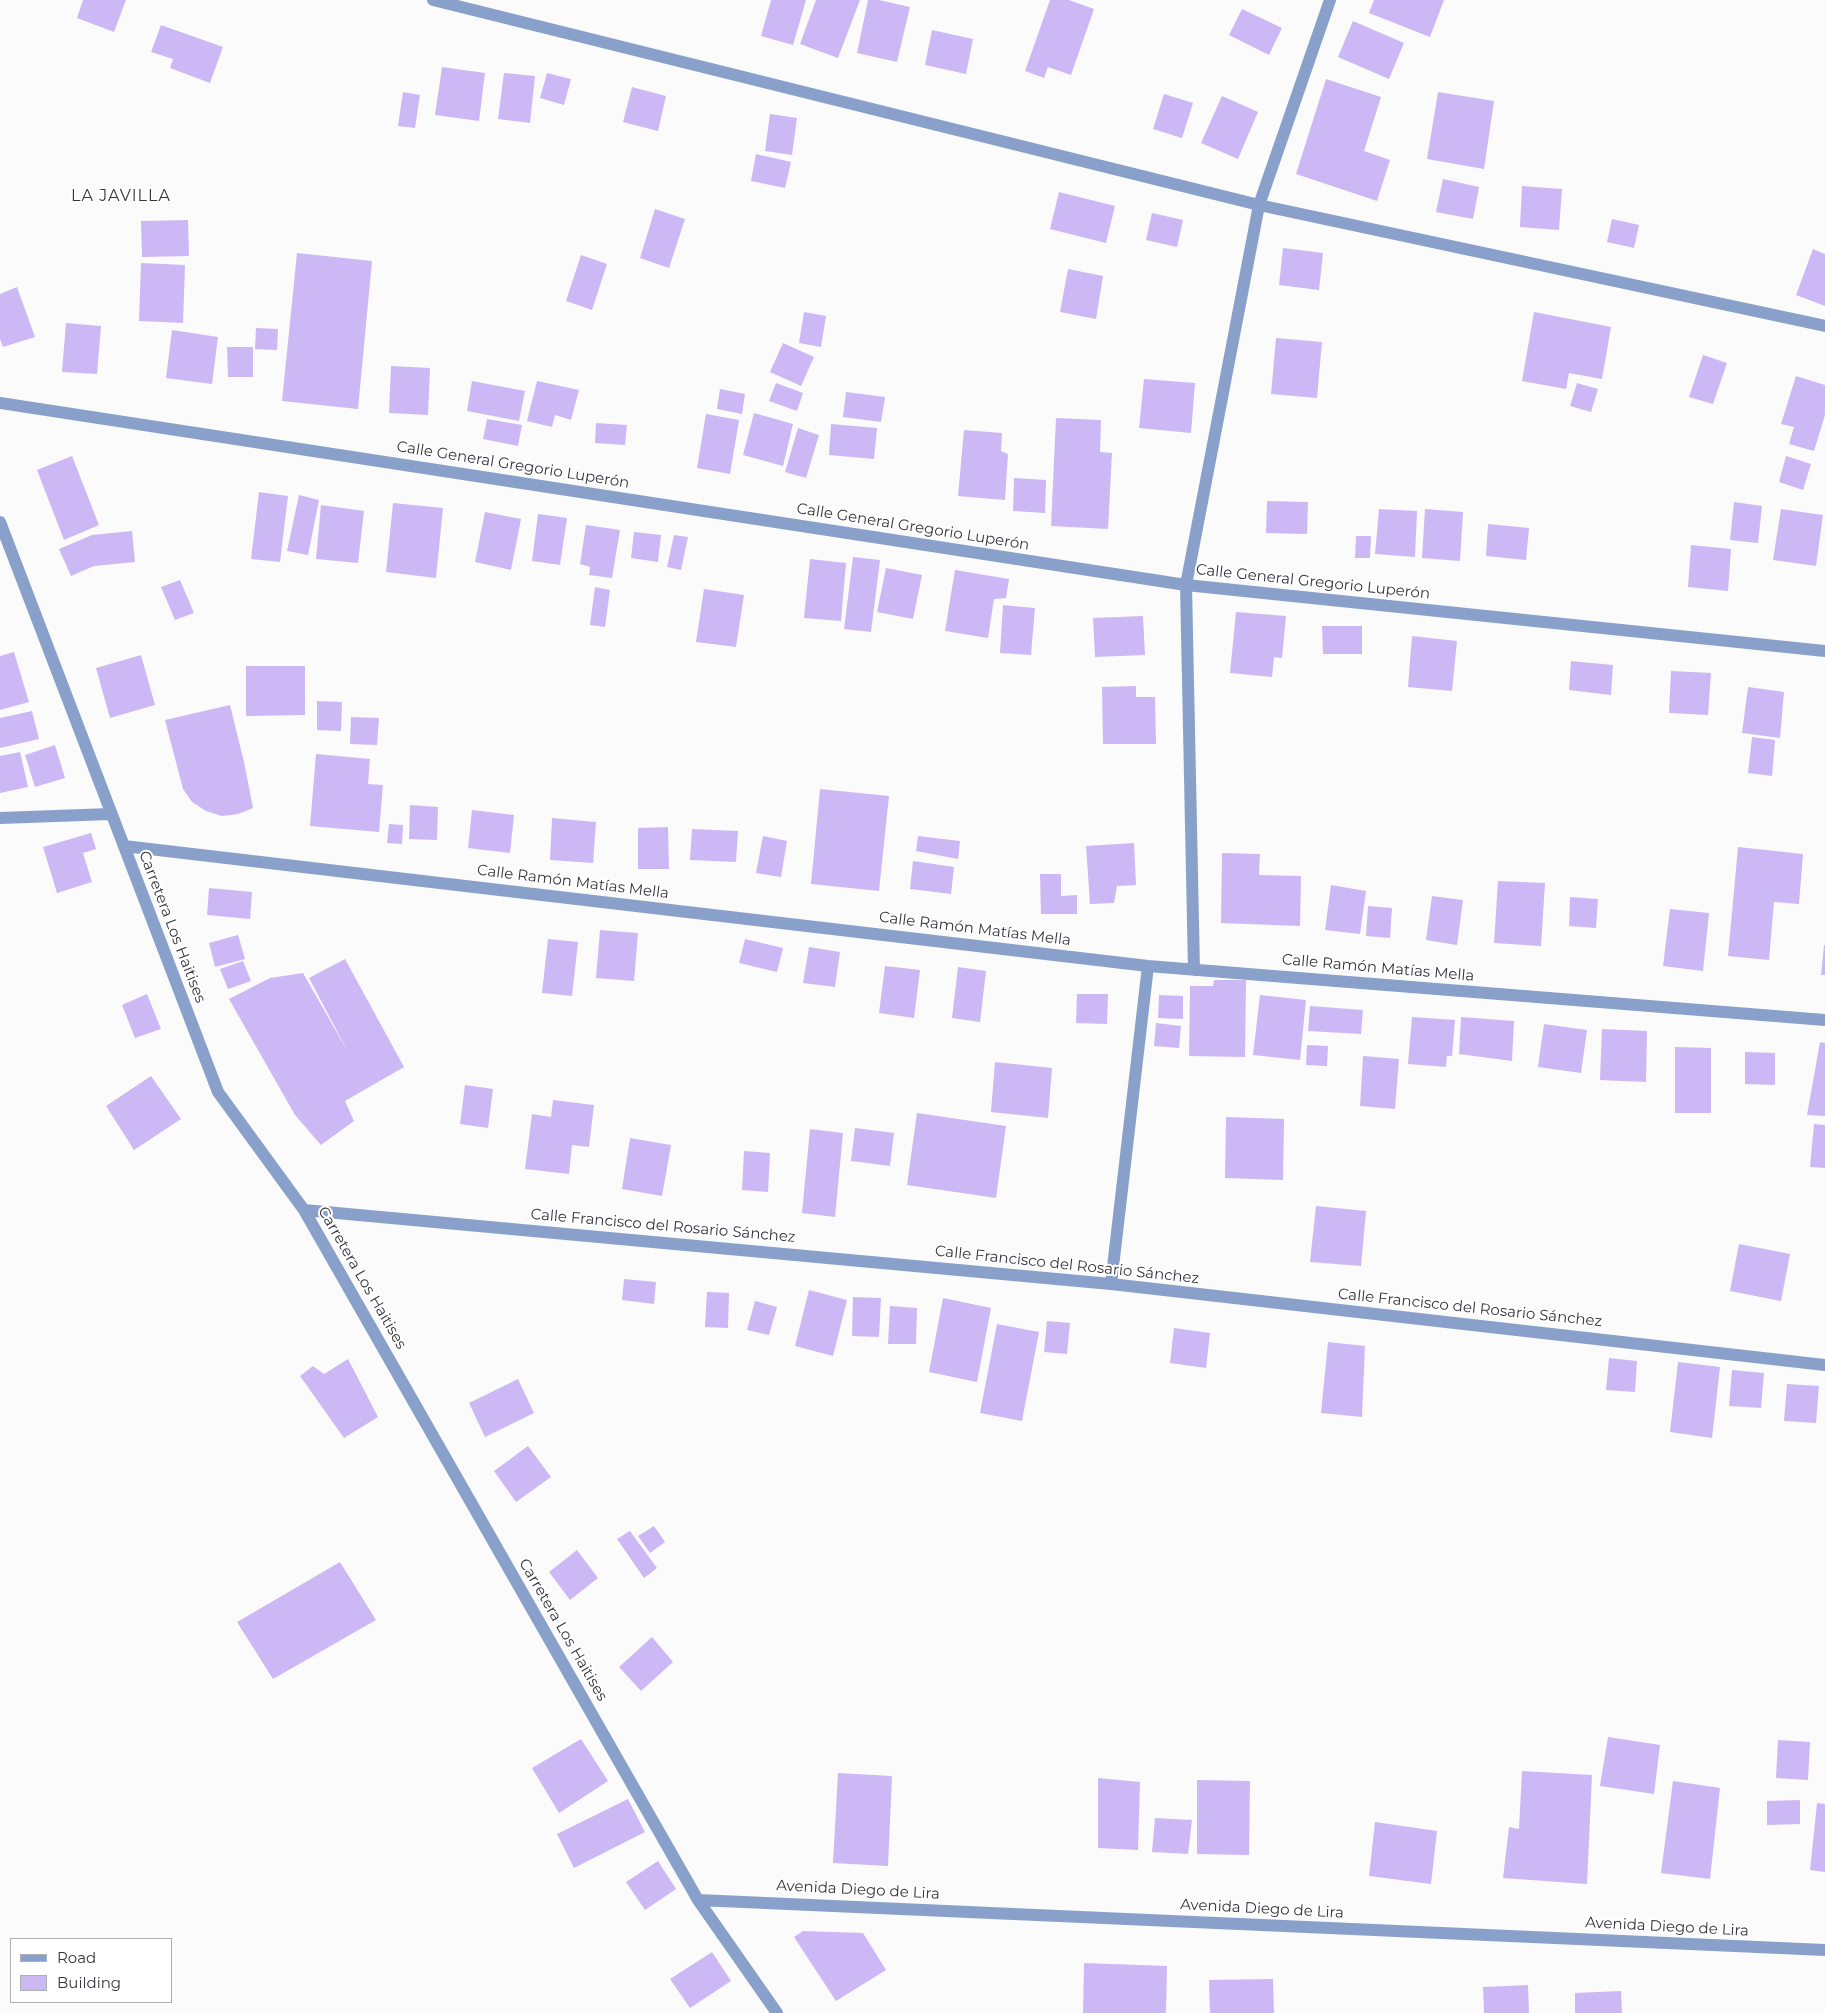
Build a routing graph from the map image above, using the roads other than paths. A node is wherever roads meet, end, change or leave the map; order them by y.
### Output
1 (432, 0) edge
2 (1330, 0) edge
3 (1260, 205) junction
4 (1825, 326) edge
5 (0, 403) edge
6 (0, 522) edge
7 (1186, 585) junction
8 (1825, 651) edge
9 (110, 814) junction
10 (0, 818) edge
11 (124, 846) junction
12 (1148, 966) junction
13 (1194, 970) junction
14 (1825, 1020) edge
15 (304, 1210) junction
16 (1111, 1284) junction
17 (1825, 1365) edge
18 (698, 1900) junction
19 (1825, 1950) edge
20 (777, 2013) edge

1 - 3 street
2 - 3 street
3 - 4 street
3 - 7 street
5 - 7 street, Calle General Gregorio Luperón
6 - 9 street, Carretera Los Haitises
7 - 8 street, Calle General Gregorio Luperón
7 - 13 street
9 - 10 street
9 - 11 street, Carretera Los Haitises
11 - 12 street, Calle Ramón Matías Mella
11 - 15 street, Carretera Los Haitises
12 - 13 street, Calle Ramón Matías Mella
12 - 16 street
13 - 14 street, Calle Ramón Matías Mella
15 - 16 street, Calle Francisco del Rosario Sánchez
15 - 18 street, Carretera Los Haitises
16 - 17 street, Calle Francisco del Rosario Sánchez
18 - 19 street, Avenida Diego de Lira
18 - 20 street, Carretera Los Haitises

